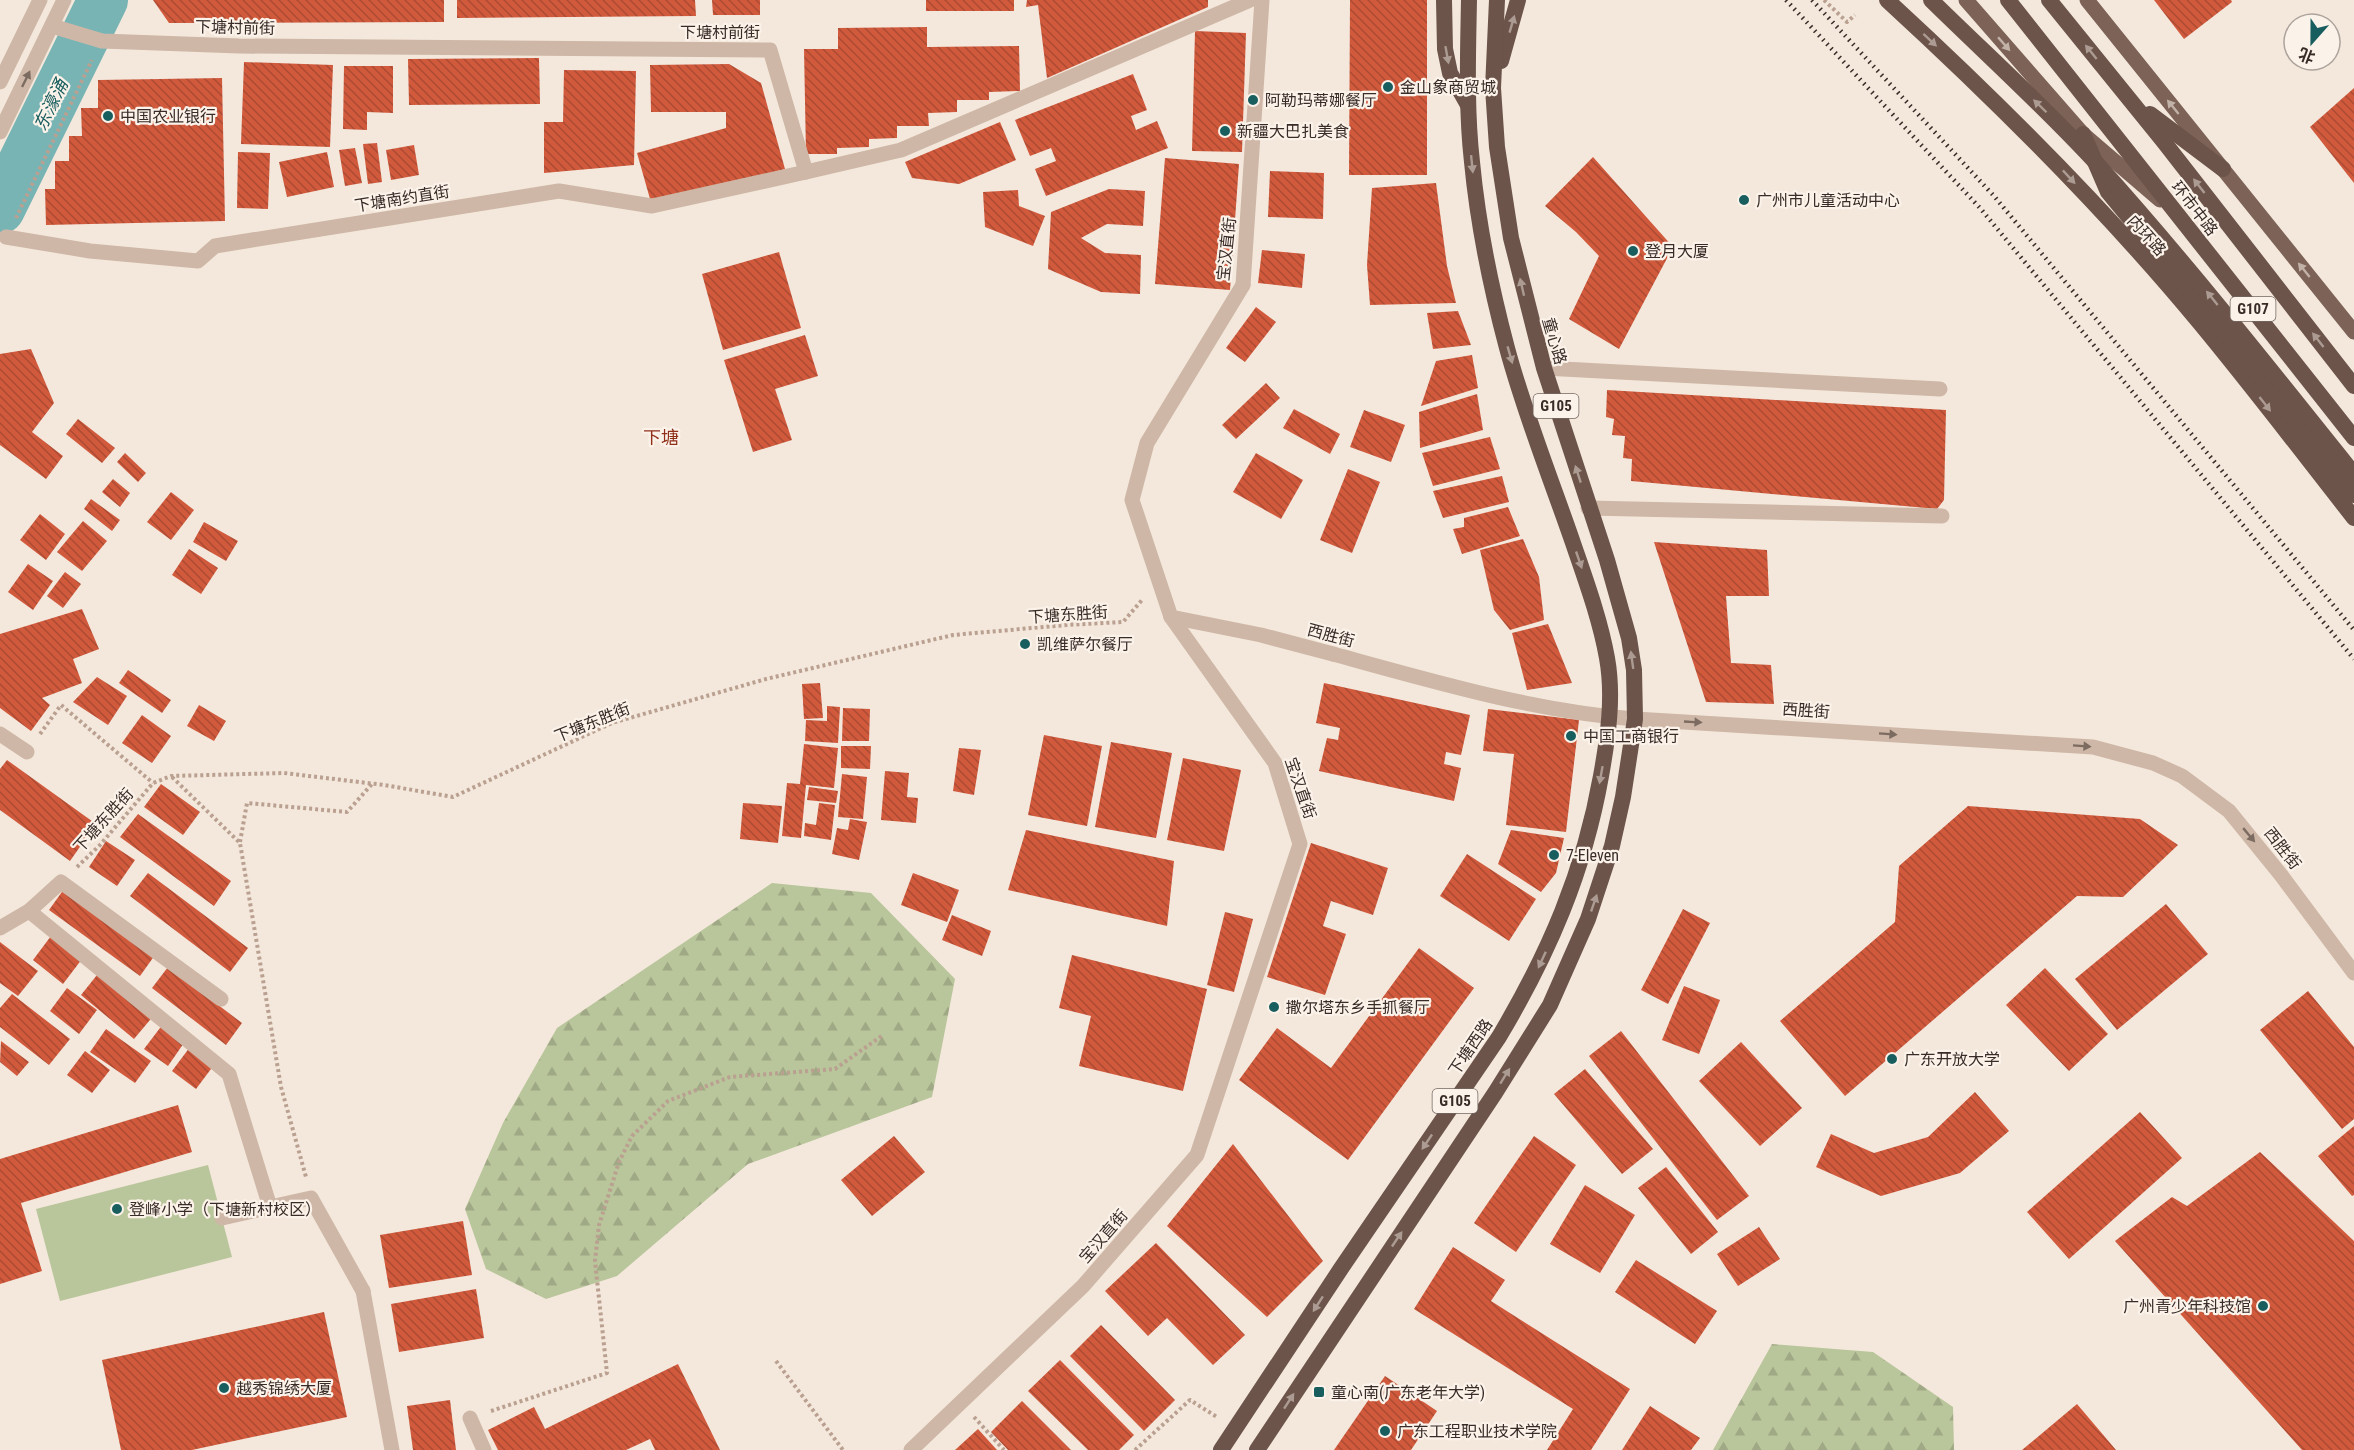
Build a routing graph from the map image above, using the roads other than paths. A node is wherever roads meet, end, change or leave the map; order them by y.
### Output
1 (40, 0) edge
2 (64, 0) edge
3 (1250, 0) edge
4 (1262, 0) edge
5 (1444, 0) edge
6 (1469, 0) edge
7 (1497, 0) edge
8 (1518, 0) edge
9 (1887, 0) edge
10 (1930, 0) edge
11 (1966, 0) edge
12 (2008, 0) edge
13 (2049, 0) edge
14 (2087, 0) edge
15 (52, 26) junction
16 (0, 82) edge
17 (1493, 88) junction
18 (2127, 98) junction
19 (1468, 106) junction
20 (0, 132) edge
21 (2084, 134) junction
22 (2223, 169) junction
23 (806, 172) junction
24 (2179, 216) junction
25 (6, 237) road end
26 (2354, 332) edge
27 (1544, 368) junction
28 (2354, 386) edge
29 (1940, 389) dead end
30 (2326, 401) junction
31 (2354, 438) edge
32 (2326, 459) junction
33 (2354, 474) edge
34 (2354, 495) edge
35 (1588, 508) junction
36 (1942, 516) dead end
37 (2354, 518) edge
38 (1171, 617) junction
39 (1610, 717) junction
40 (1635, 719) junction
41 (0, 734) edge
42 (27, 752) road end
43 (29, 911) junction
44 (0, 928) edge
45 (2354, 973) edge
46 (221, 999) dead end
47 (270, 1208) junction
48 (222, 1218) dead end
49 (470, 1418) road end
50 (392, 1450) edge
51 (484, 1450) edge
52 (911, 1450) edge
53 (1221, 1450) edge
54 (1257, 1450) edge

1 - 16 street
2 - 15 street
3 - 23 street
4 - 38 street, 宝汉直街
5 -> 19 highway
6 - 19 highway, G105
7 - 17 highway, 童心路 / G105
17 -> 8 highway
9 -> 37 highway, 内环路
33 -> 10 highway, 内环路, bridge
11 -> 21 main road
12 - 24 highway, 环市中路
18 -> 13 highway, 环市中路
22 -> 14 main road
20 -> 15 street
15 - 23 street, 下塘村前街
27 -> 17 highway, 童心路 / G105
18 - 22 highway
28 -> 18 highway, 环市中路
19 -> 39 highway, G105
21 - 24 main road
21 - 32 highway
26 -> 22 main road
23 - 25 street, 下塘南约直街
24 - 30 highway, 环市中路 / G107
27 - 29 street
35 -> 27 highway, 童心路 / G105
30 - 31 highway, 环市中路
30 - 32 highway
32 - 34 highway
35 - 36 street
40 -> 35 highway, 童心路 / G105
38 - 39 street, 西胜街
38 - 52 street, 宝汉直街
39 - 40 street, 西胜街
39 -> 53 highway, 下塘西路 / G105
40 -> 45 street, 西胜街
54 -> 40 highway, G105
41 - 42 street
43 - 44 street
43 - 46 street
43 - 47 street
47 - 48 street
47 - 50 street
49 - 51 street

